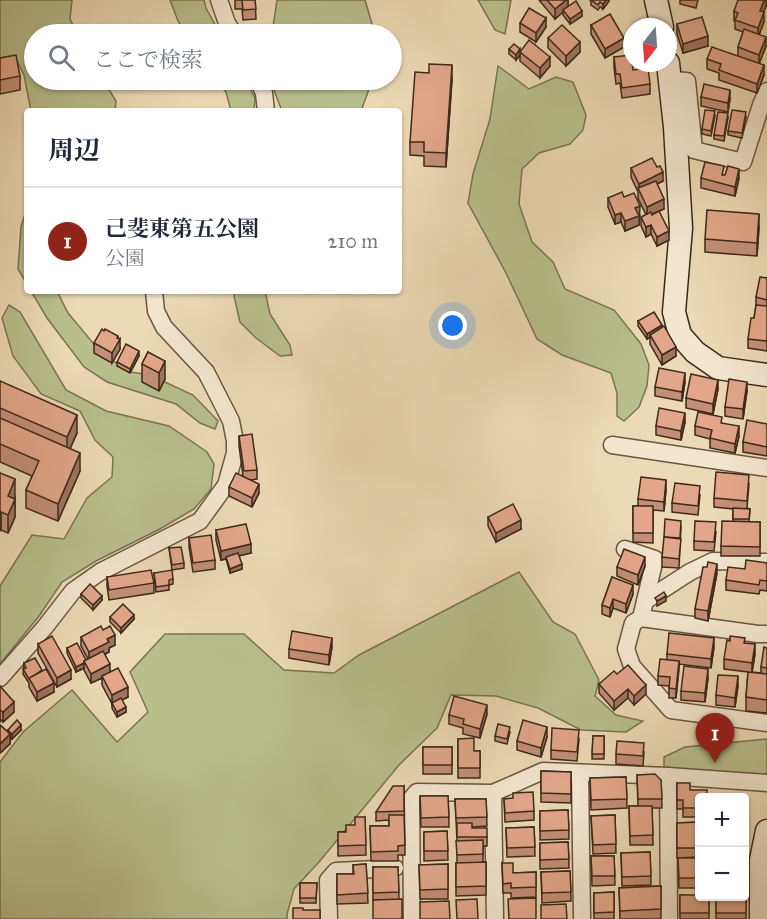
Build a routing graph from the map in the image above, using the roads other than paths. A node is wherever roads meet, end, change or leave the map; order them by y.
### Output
1 (219, 0) edge
2 (656, 0) edge
3 (660, 18) edge
4 (228, 24) edge
5 (669, 72) edge
6 (671, 72) edge
7 (263, 90) edge
8 (767, 92) edge
9 (266, 108) edge
10 (154, 294) edge
11 (767, 375) edge
12 (612, 445) dead end
13 (767, 468) edge
14 (626, 549) edge
15 (767, 562) edge
16 (643, 609) junction
17 (767, 634) edge
18 (0, 678) edge
19 (767, 723) edge
20 (579, 772) junction
21 (668, 776) junction
22 (767, 783) edge
23 (493, 793) junction
24 (767, 831) edge
25 (411, 867) junction
26 (329, 919) edge
27 (412, 919) edge
28 (495, 919) edge
29 (582, 919) edge
30 (669, 919) edge
31 (761, 919) edge

1 - 4 street
2 - 3 street
5 - 11 street
6 - 8 street
7 - 9 street
10 - 18 street
12 - 13 street
14 - 16 street
15 - 16 street
16 - 17 street
16 - 19 street
20 - 21 street
20 - 23 street
20 - 29 street
21 - 22 street
21 - 30 street
23 - 25 street
23 - 28 street
24 - 31 street
25 - 26 street
25 - 27 street

